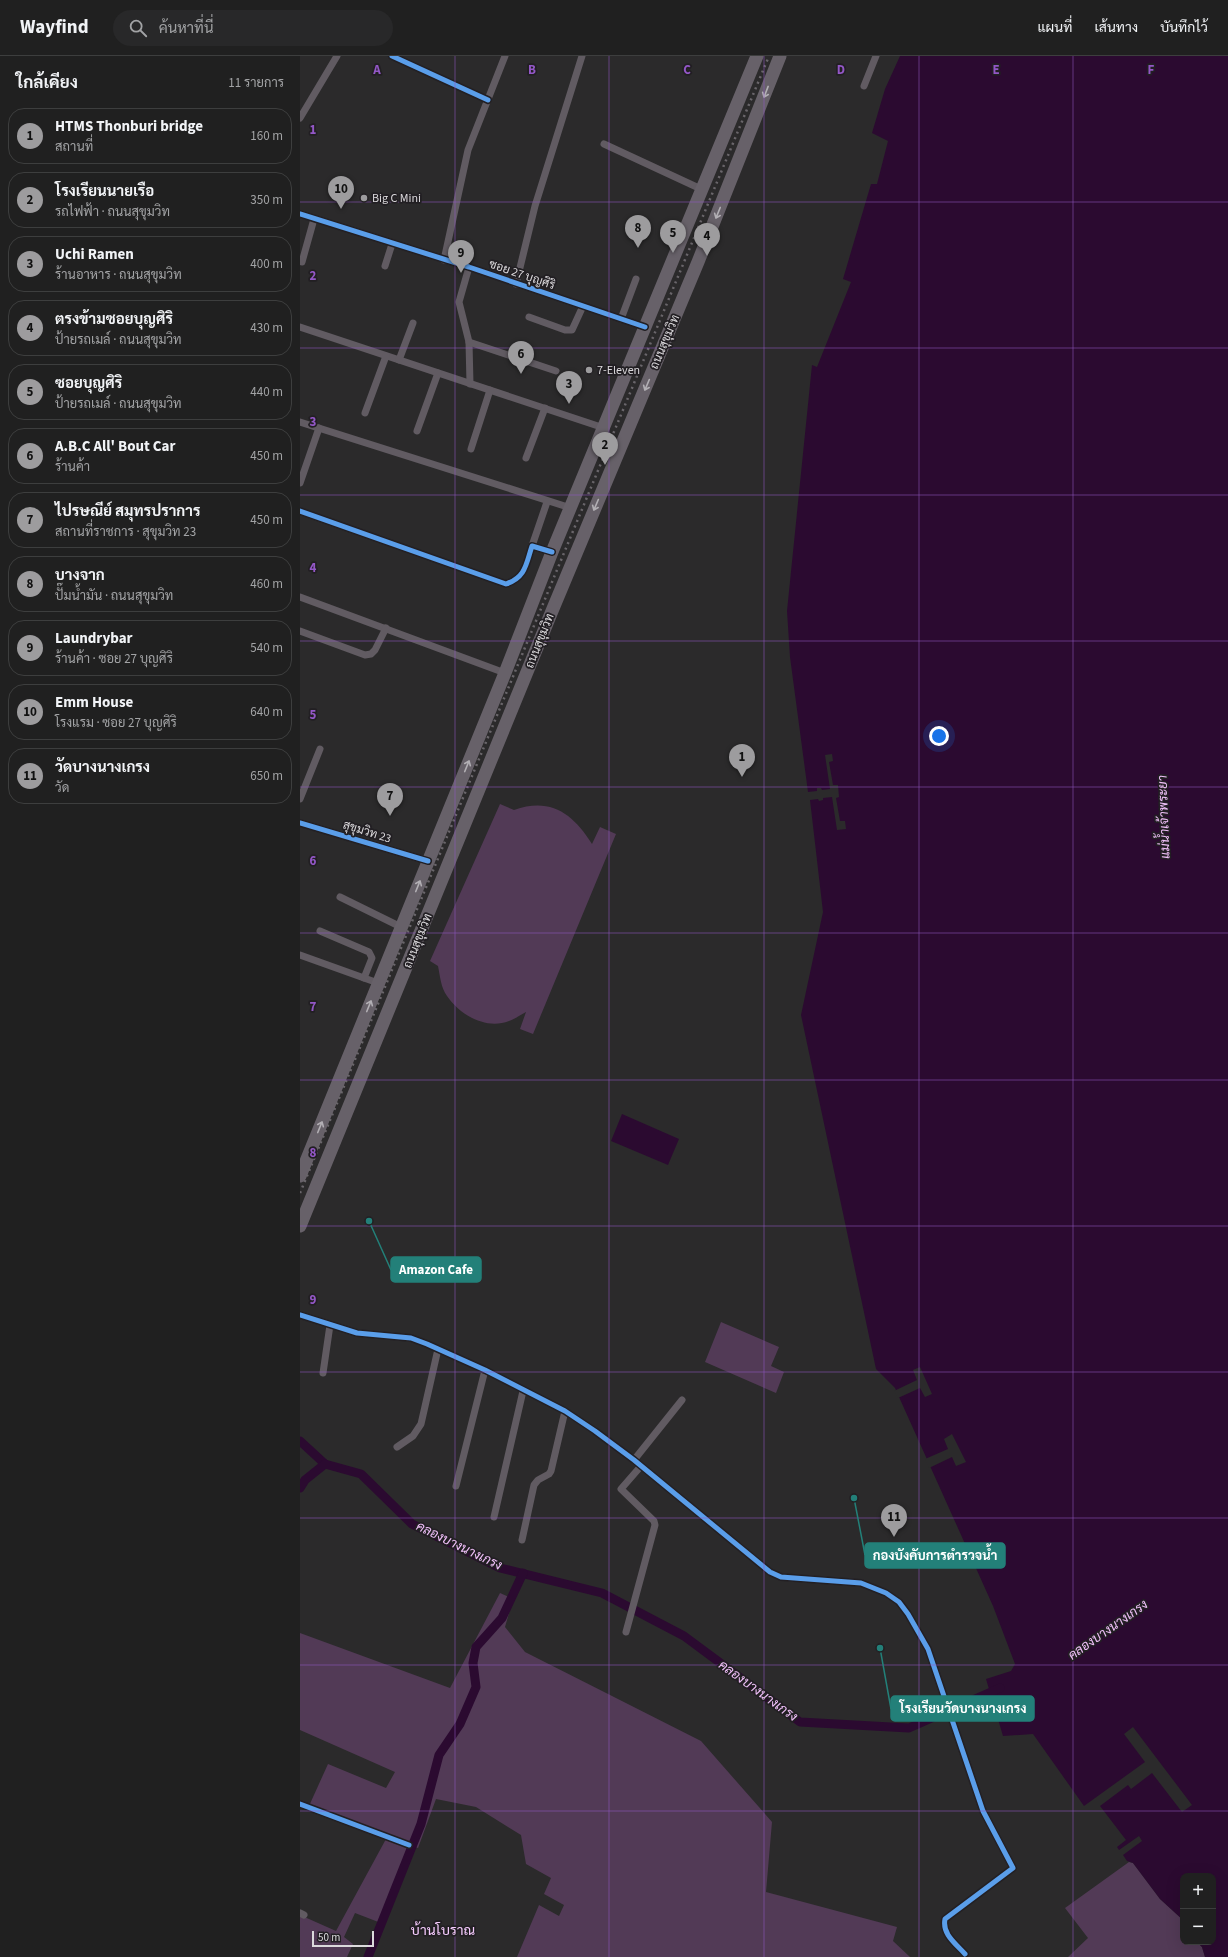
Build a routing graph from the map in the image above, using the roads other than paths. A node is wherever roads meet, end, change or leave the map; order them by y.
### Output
1 (337, 56) edge
2 (392, 56) edge
3 (506, 56) edge
4 (582, 56) edge
5 (780, 56) edge
6 (876, 56) edge
7 (755, 60) edge
8 (774, 72) junction
9 (864, 86) dead end
10 (488, 100) junction
11 (300, 118) edge
12 (604, 144) dead end
13 (701, 189) junction
14 (300, 214) edge
15 (314, 219) junction
16 (392, 244) junction
17 (444, 260) junction
18 (302, 262) dead end
19 (385, 266) dead end
20 (469, 267) junction
21 (636, 279) dead end
22 (516, 284) junction
23 (583, 306) junction
24 (529, 318) dead end
25 (621, 319) junction
26 (412, 323) dead end
27 (300, 327) edge
28 (645, 327) junction
29 (469, 342) junction
30 (386, 356) junction
31 (399, 360) junction
32 (556, 371) dead end
33 (438, 373) junction
34 (470, 384) junction
35 (490, 390) junction
36 (545, 408) junction
37 (365, 414) dead end
38 (300, 422) edge
39 (319, 428) junction
40 (604, 428) junction
41 (417, 431) dead end
42 (471, 449) dead end
43 (526, 458) dead end
44 (300, 483) edge
45 (547, 502) junction
46 (571, 508) junction
47 (300, 511) edge
48 (532, 546) junction
49 (552, 552) junction
50 (300, 597) edge
51 (552, 611) junction
52 (528, 613) junction
53 (386, 628) junction
54 (522, 628) junction
55 (300, 631) edge
56 (540, 642) junction
57 (505, 673) junction
58 (320, 749) dead end
59 (300, 799) edge
60 (300, 823) edge
61 (428, 861) junction
62 (340, 897) dead end
63 (401, 927) junction
64 (320, 931) dead end
65 (300, 955) edge
66 (364, 978) junction
67 (378, 984) junction
68 (300, 1176) edge
69 (300, 1226) edge
70 (300, 1315) edge
71 (330, 1325) junction
72 (438, 1349) junction
73 (485, 1370) junction
74 (322, 1373) dead end
75 (523, 1391) junction
76 (682, 1400) dead end
77 (565, 1411) junction
78 (397, 1447) dead end
79 (634, 1460) junction
80 (641, 1466) junction
81 (456, 1486) dead end
82 (494, 1517) dead end
83 (522, 1540) dead end
84 (626, 1630) dead end
85 (300, 1804) edge
86 (408, 1845) dead end
87 (965, 1954) dead end

1 - 11 street
2 - 10 street
3 - 10 street
4 - 22 street
5 - 8 highway, ถนนสุขุมวิท
6 - 9 street
7 - 8 highway
7 - 13 highway, ถนนสุขุมวิท
8 -> 51 highway, ถนนสุขุมวิท
10 - 17 street
12 - 13 street
13 - 28 highway, ถนนสุขุมวิท
14 - 15 street, ซอย 27 บุญศิริ
15 - 16 street, ซอย 27 บุญศิริ
15 - 18 street
16 - 17 street, ซอย 27 บุญศิริ
16 - 19 street
17 - 20 street, ซอย 27 บุญศิริ
20 - 22 street, ซอย 27 บุญศิริ
20 - 29 street
21 - 25 street
22 - 23 street, ซอย 27 บุญศิริ
23 - 24 street
23 - 25 street, ซอย 27 บุญศิริ
25 - 28 street, ซอย 27 บุญศิริ
26 - 31 street
27 - 30 street
28 - 40 highway, ถนนสุขุมวิท
29 - 32 street
29 - 34 street
30 - 31 street
30 - 37 street
31 - 33 street
33 - 34 street
33 - 41 street
34 - 35 street
35 - 36 street
35 - 42 street
36 - 40 street
36 - 43 street
38 - 39 street
39 - 44 street
39 - 45 street
40 - 46 highway, ถนนสุขุมวิท
45 - 46 street
45 - 48 street
46 - 49 highway, ถนนสุขุมวิท
47 - 48 street
48 - 49 street
49 - 52 highway, ถนนสุขุมวิท
50 - 53 street
51 - 52 highway
51 - 56 highway, ถนนสุขุมวิท
52 - 54 highway, ถนนสุขุมวิท
53 - 55 street
53 - 57 street
54 - 56 highway
54 - 57 highway, ถนนสุขุมวิท
56 - 69 highway, ถนนสุขุมวิท
61 -> 57 highway, ถนนสุขุมวิท
58 - 59 street
60 - 61 street, สุขุมวิท 23
63 -> 61 highway, ถนนสุขุมวิท
62 - 63 street
63 - 67 highway, ถนนสุขุมวิท
64 - 66 street
65 - 66 street
66 - 67 street
68 -> 67 highway, ถนนสุขุมวิท
70 - 71 street
71 - 72 street
71 - 74 street
72 - 73 street
72 - 78 street
73 - 75 street
73 - 81 street
75 - 77 street
75 - 82 street
76 - 79 street
77 - 79 street
77 - 83 street
79 - 80 street
80 - 84 street
80 - 87 street
85 - 86 street

